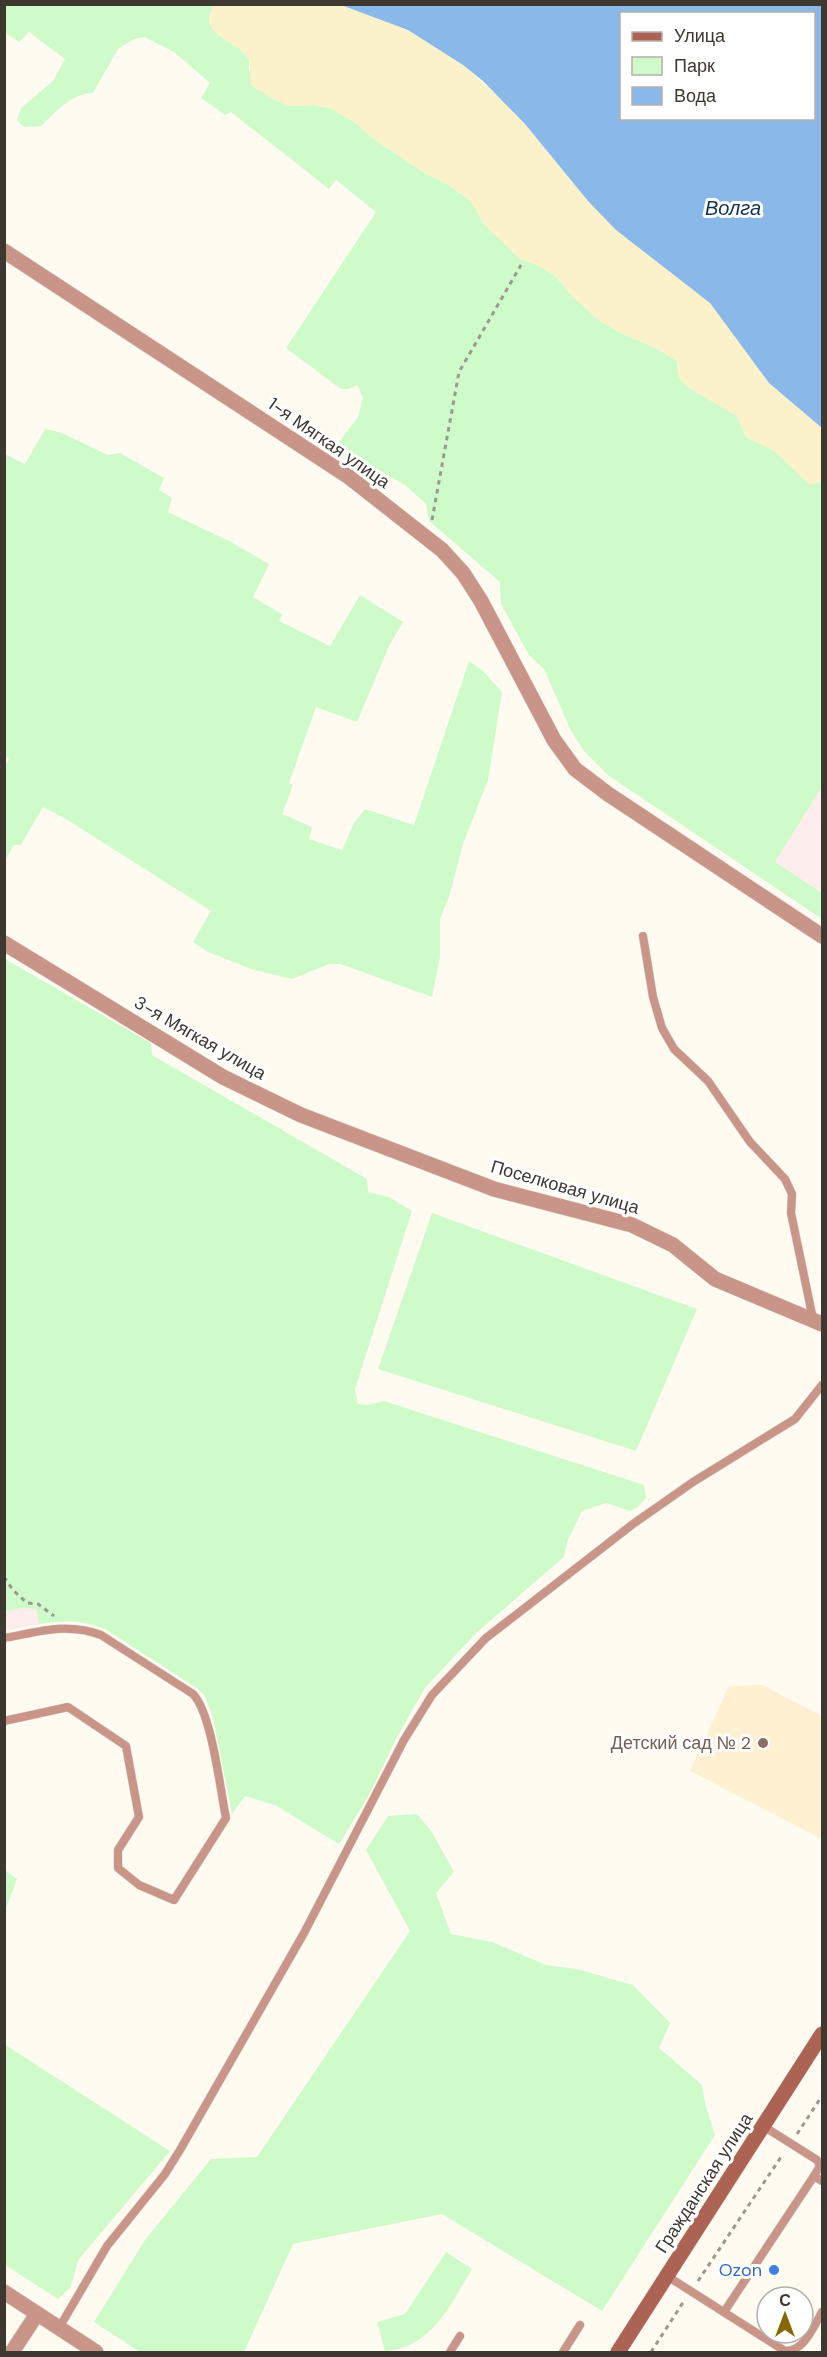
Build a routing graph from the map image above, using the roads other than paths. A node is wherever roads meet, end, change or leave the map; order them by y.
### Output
1 (4, 251) edge
2 (644, 936) dead end
3 (822, 936) edge
4 (4, 943) edge
5 (386, 1147) joint
6 (818, 1322) edge
7 (822, 1385) edge
8 (4, 1638) edge
9 (4, 1721) edge
10 (822, 2034) edge
11 (763, 2126) junction
12 (814, 2176) junction
13 (822, 2181) edge
14 (667, 2276) junction
15 (4, 2292) edge
16 (724, 2312) junction
17 (822, 2312) edge
18 (37, 2314) junction
19 (580, 2325) dead end
20 (59, 2328) junction
21 (460, 2336) dead end
22 (12, 2352) edge
23 (96, 2352) edge
24 (450, 2352) edge
25 (563, 2352) edge
26 (618, 2352) edge

1 - 3 street, 1-я Мягкая улица
2 - 6 lane
4 - 5 street, 3-я Мягкая улица
5 - 6 street, Поселковая улица
7 - 20 lane
8 - 9 lane
10 - 11 street, Гражданская улица
11 - 12 lane
11 - 14 street, Гражданская улица
12 - 13 lane
12 - 16 lane
14 - 16 lane
14 - 26 street, Гражданская улица
15 - 18 street
16 - 17 lane
18 - 20 street
18 - 22 street
19 - 25 lane
20 - 23 street
21 - 24 lane

